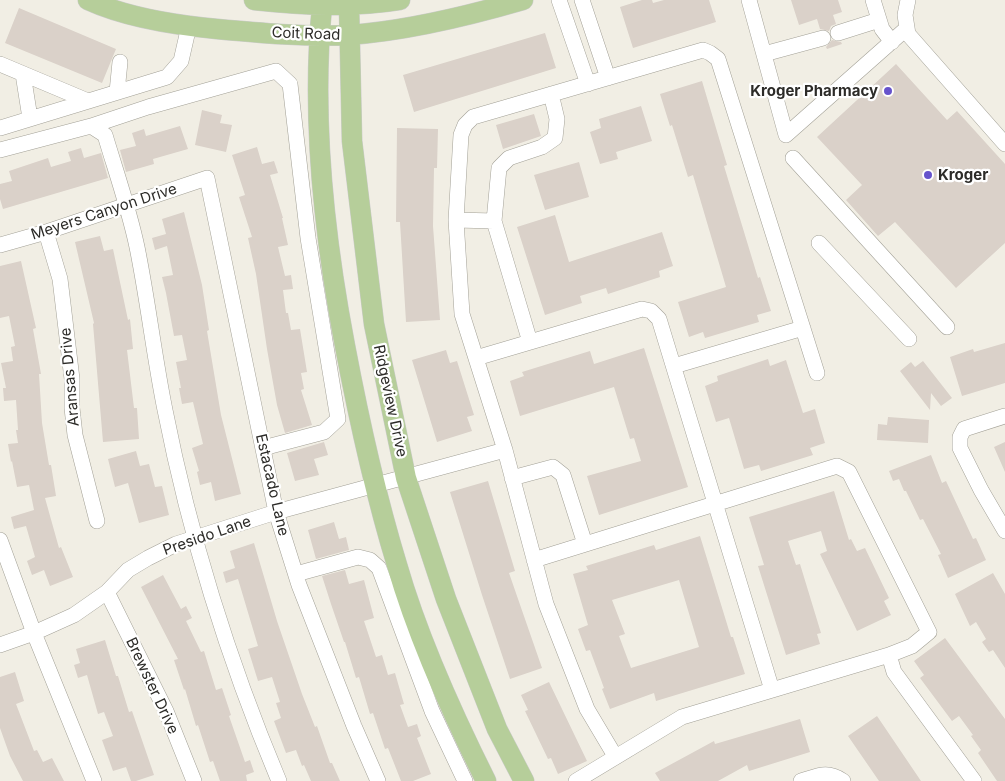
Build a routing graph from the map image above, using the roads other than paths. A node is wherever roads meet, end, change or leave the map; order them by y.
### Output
1 (88, 0) edge
2 (254, 0) edge
3 (400, 0) edge
4 (523, 0) edge
5 (559, 0) edge
6 (582, 0) edge
7 (748, 0) edge
8 (873, 0) edge
9 (908, 0) edge
10 (322, 3) edge
11 (349, 3) edge
12 (879, 20) junction
13 (189, 26) junction
14 (907, 28) junction
15 (838, 33) dead end
16 (349, 35) junction
17 (319, 36) junction
18 (823, 38) dead end
19 (892, 42) junction
20 (764, 54) junction
21 (120, 62) dead end
22 (0, 64) edge
23 (23, 74) junction
24 (608, 78) junction
25 (588, 84) junction
26 (117, 92) junction
27 (552, 94) junction
28 (88, 101) junction
29 (30, 118) junction
30 (92, 126) junction
31 (0, 128) edge
32 (1005, 144) edge
33 (0, 150) edge
34 (793, 158) dead end
35 (207, 178) joint
36 (126, 205) junction
37 (456, 220) junction
38 (494, 221) junction
39 (46, 232) junction
40 (819, 243) dead end
41 (0, 245) edge
42 (947, 327) dead end
43 (803, 328) junction
44 (909, 339) dead end
45 (530, 342) junction
46 (476, 358) junction
47 (674, 366) junction
48 (817, 373) dead end
49 (1005, 416) edge
50 (263, 448) junction
51 (505, 450) junction
52 (406, 478) junction
53 (512, 478) junction
54 (375, 486) junction
55 (716, 504) junction
56 (276, 512) junction
57 (97, 521) dead end
58 (1005, 531) edge
59 (195, 538) junction
60 (0, 540) edge
61 (585, 544) junction
62 (534, 560) junction
63 (296, 574) junction
64 (107, 592) junction
65 (34, 633) junction
66 (0, 645) edge
67 (889, 655) junction
68 (772, 690) junction
69 (615, 756) junction
70 (839, 778) edge
71 (94, 781) edge
72 (194, 781) edge
73 (279, 781) edge
74 (378, 781) edge
75 (465, 781) edge
76 (486, 781) edge
77 (524, 781) edge
78 (576, 781) edge
79 (800, 781) edge
80 (974, 781) edge

1 - 13 main road, Coit Road
2 - 10 main road, Coit Road
3 - 11 main road, Coit Road
4 - 16 main road, Coit Road
5 - 25 street
6 - 24 street
7 - 20 street
8 - 12 street
9 - 14 street
10 - 11 main road, Coit Road
10 - 17 main road
11 - 16 main road, Ridgeview Drive
12 - 15 street
12 - 19 street
13 - 17 main road, Coit Road
13 - 26 street
14 - 19 street
14 - 32 street
16 - 17 main road, Coit Road
16 - 52 main road, Ridgeview Drive
17 - 54 main road
18 - 20 street
19 - 20 street
21 - 26 street
22 - 23 street
23 - 28 street
23 - 29 street
24 - 25 street
24 - 43 street
25 - 27 street
26 - 28 street
27 - 37 street
27 - 38 street
28 - 29 street
29 - 31 street
30 - 33 street
30 - 36 street
30 - 50 street
34 - 42 street
35 - 36 street, Meyers Canyon Drive
35 - 50 street, Estacado Lane
36 - 39 street, Meyers Canyon Drive
36 - 59 street
37 - 38 street
37 - 46 street
38 - 45 street
39 - 41 street, Meyers Canyon Drive
39 - 57 street, Aransas Drive
40 - 44 street
43 - 47 street
43 - 48 street
45 - 46 street
45 - 47 street
46 - 51 street
47 - 55 street
49 - 58 street
50 - 56 street, Estacado Lane
51 - 52 street, Presido Lane
51 - 53 street
52 - 54 street, Presido Lane
52 - 77 main road, Ridgeview Drive
53 - 61 street
53 - 62 street
54 - 56 street, Presido Lane
54 - 76 main road
55 - 61 street
55 - 67 street
55 - 68 street
56 - 59 street, Presido Lane
56 - 63 street, Estacado Lane
59 - 64 street, Presido Lane
59 - 73 street
60 - 65 street
61 - 62 street
62 - 69 street
63 - 74 street, Estacado Lane
63 - 75 street
64 - 65 street, Presido Lane
64 - 72 street, Brewster Drive
65 - 66 street, Presido Lane
65 - 71 street
67 - 68 street
67 - 80 street
68 - 69 street
69 - 78 street
70 - 79 street

